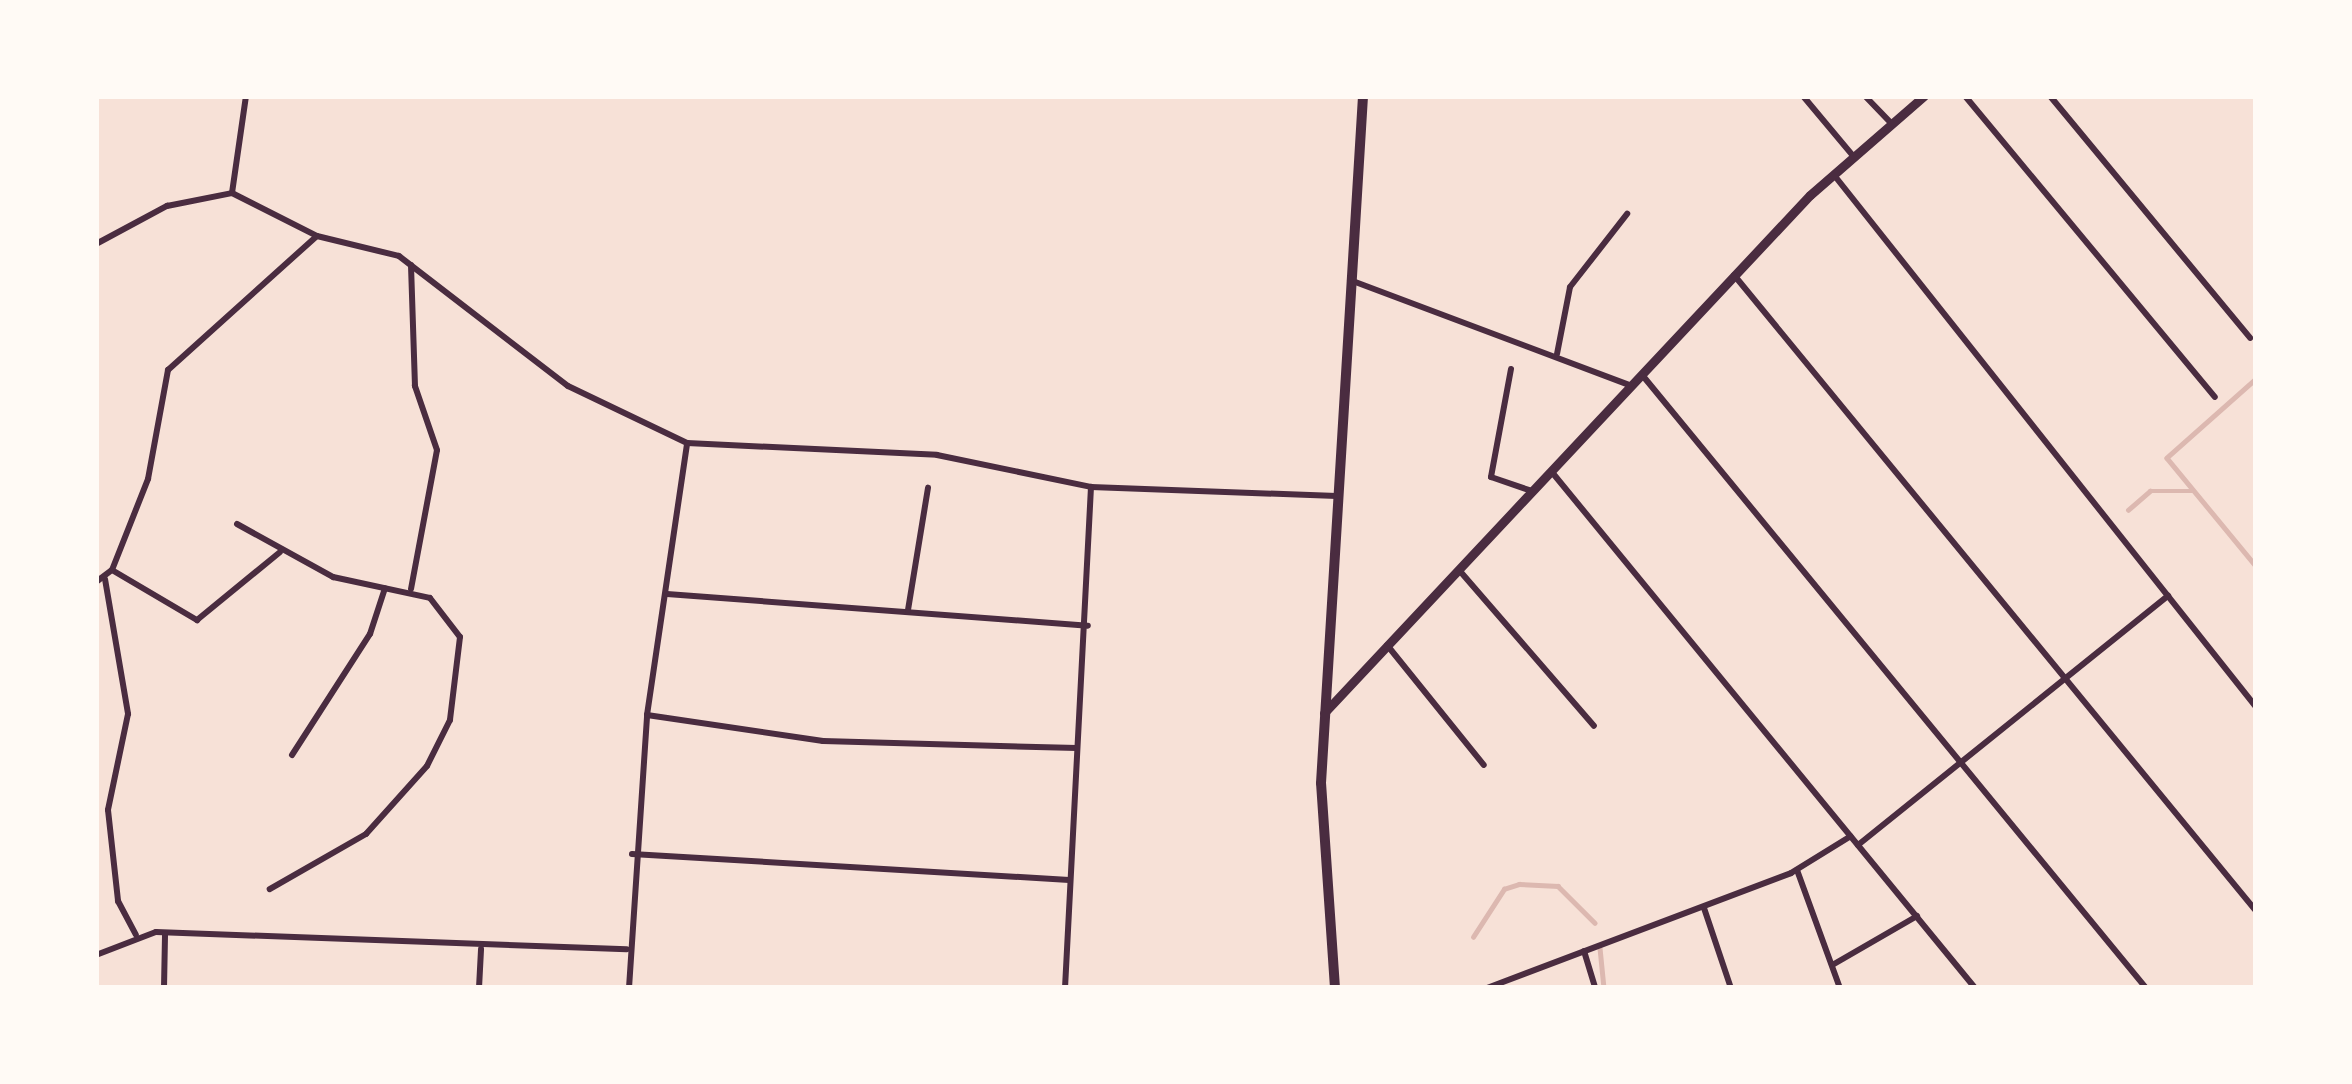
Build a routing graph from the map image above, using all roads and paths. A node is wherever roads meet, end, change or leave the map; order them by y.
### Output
1 (246, 96) edge
2 (1363, 96) edge
3 (1803, 96) edge
4 (1865, 96) edge
5 (1924, 96) edge
6 (1964, 96) edge
7 (2050, 96) edge
8 (1892, 124) junction
9 (1854, 157) junction
10 (1833, 174) junction
11 (232, 193) junction
12 (1627, 214) dead end
13 (317, 236) junction
14 (96, 244) edge
15 (411, 265) junction
16 (1734, 275) junction
17 (1350, 280) junction
18 (2250, 338) dead end
19 (1557, 354) junction
20 (1511, 369) dead end
21 (1643, 376) junction
22 (1632, 387) junction
23 (2215, 397) dead end
24 (687, 443) junction
25 (1551, 470) junction
26 (928, 488) dead end
27 (1091, 488) junction
28 (1532, 491) junction
29 (1338, 496) junction
30 (237, 524) dead end
31 (280, 552) junction
32 (112, 569) junction
33 (1458, 569) junction
34 (100, 580) edge
35 (385, 588) junction
36 (411, 590) junction
37 (667, 594) junction
38 (2168, 596) junction
39 (908, 610) junction
40 (1088, 626) junction
41 (1388, 645) junction
42 (2068, 683) junction
43 (2256, 707) edge
44 (1324, 713) junction
45 (647, 715) junction
46 (1594, 726) dead end
47 (1077, 748) junction
48 (292, 755) dead end
49 (1964, 761) junction
50 (1484, 766) dead end
51 (1851, 836) junction
52 (1858, 845) junction
53 (632, 854) junction
54 (1797, 870) junction
55 (1069, 880) junction
56 (270, 889) dead end
57 (1704, 908) junction
58 (2256, 911) edge
59 (1917, 916) junction
60 (165, 934) junction
61 (136, 935) junction
62 (482, 949) junction
63 (627, 949) junction
64 (1584, 951) junction
65 (96, 955) edge
66 (1834, 964) junction
67 (164, 985) edge
68 (154, 988) edge
69 (478, 988) edge
70 (628, 988) edge
71 (1066, 988) edge
72 (1335, 988) edge
73 (1487, 988) edge
74 (1595, 988) edge
75 (1731, 988) edge
76 (1840, 988) edge
77 (1975, 988) edge
78 (2146, 988) edge

1 - 11 street
2 - 17 main road
3 - 9 street
4 - 8 street
5 - 8 street
6 - 23 street
7 - 18 street
8 - 9 street
9 - 10 street
10 - 16 street
10 - 38 street
11 - 13 street
11 - 14 street
12 - 19 street
13 - 15 street
13 - 32 street
15 - 24 street
15 - 36 street
16 - 21 street
16 - 42 street
17 - 19 street
17 - 29 main road
19 - 22 street
20 - 28 street
21 - 22 street
21 - 49 street
22 - 25 street
24 - 27 street
24 - 37 street
25 - 28 street
25 - 51 street
26 - 39 street
27 - 29 street
27 - 40 street
28 - 33 street
29 - 44 main road
30 - 31 street
31 - 32 street
31 - 35 street
32 - 34 street
33 - 41 street
33 - 46 street
34 - 61 street
35 - 36 street
35 - 48 street
36 - 56 street
37 - 39 street
37 - 45 street
38 - 42 street
38 - 43 street
39 - 40 street
40 - 47 street
41 - 44 street
41 - 50 street
42 - 49 street
42 - 58 street
44 - 72 main road
45 - 47 street
45 - 53 street
47 - 55 street
49 - 52 street
49 - 78 street
51 - 52 street
51 - 54 street
52 - 59 street
53 - 55 street
53 - 63 street
54 - 57 street
54 - 66 street
55 - 71 street
57 - 64 street
57 - 75 street
59 - 66 street
59 - 77 street
60 - 61 street
60 - 62 street
60 - 67 street
61 - 65 street
62 - 63 street
62 - 69 street
63 - 70 street
64 - 73 street
64 - 74 street
66 - 76 street
67 - 68 street

